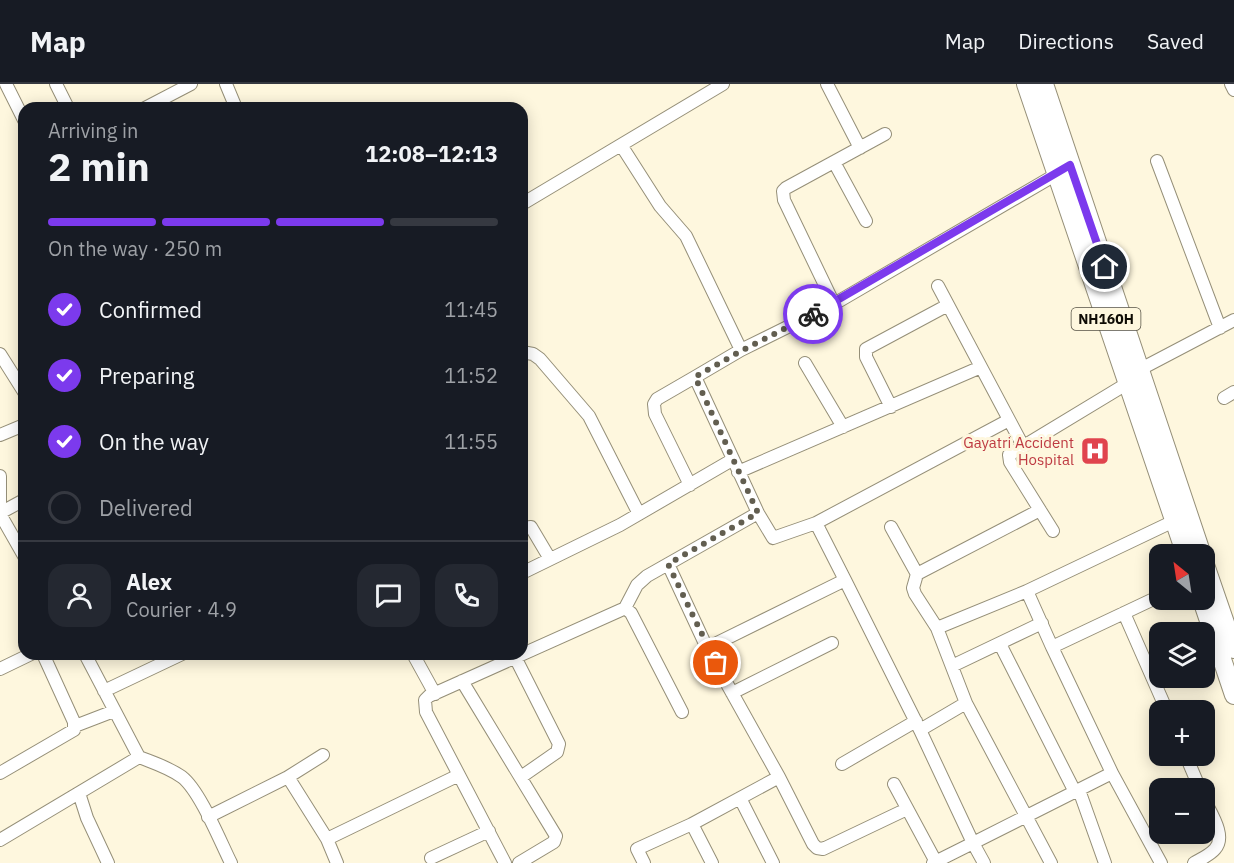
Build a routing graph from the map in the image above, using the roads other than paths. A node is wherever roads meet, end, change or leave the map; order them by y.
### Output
1 (6, 84) edge
2 (56, 84) edge
3 (191, 84) edge
4 (226, 84) edge
5 (723, 84) edge
6 (827, 84) edge
7 (1026, 84) edge
8 (1044, 84) edge
9 (1231, 84) edge
10 (1234, 90) edge
11 (65, 102) edge
12 (156, 102) edge
13 (234, 102) edge
14 (18, 108) edge
15 (885, 134) dead end
16 (621, 145) junction
17 (860, 148) junction
18 (1157, 161) dead end
19 (834, 162) junction
20 (1063, 170) junction
21 (528, 200) edge
22 (866, 221) dead end
23 (938, 286) dead end
24 (834, 304) junction
25 (948, 305) junction
26 (1234, 320) edge
27 (1220, 328) junction
28 (741, 351) junction
29 (528, 353) edge
30 (0, 354) edge
31 (805, 363) dead end
32 (981, 367) junction
33 (695, 377) junction
34 (1131, 377) junction
35 (18, 382) edge
36 (891, 407) junction
37 (1009, 420) junction
38 (843, 427) junction
39 (18, 428) edge
40 (0, 435) edge
41 (1023, 446) junction
42 (735, 466) junction
43 (0, 476) edge
44 (690, 485) junction
45 (18, 503) edge
46 (1040, 510) junction
47 (0, 512) edge
48 (758, 513) junction
49 (639, 514) junction
50 (1174, 520) junction
51 (816, 523) junction
52 (891, 526) dead end
53 (528, 527) edge
54 (1053, 531) dead end
55 (1182, 544) edge
56 (1198, 544) edge
57 (18, 545) edge
58 (550, 559) junction
59 (668, 564) junction
60 (528, 570) edge
61 (917, 574) junction
62 (845, 580) junction
63 (1027, 591) junction
64 (1215, 595) edge
65 (1149, 601) edge
66 (625, 608) junction
67 (1205, 610) edge
68 (1124, 613) junction
69 (1042, 623) junction
70 (937, 628) junction
71 (832, 644) dead end
72 (1000, 644) junction
73 (1052, 647) junction
74 (1234, 647) edge
75 (707, 648) junction
76 (528, 651) edge
77 (19, 660) edge
78 (46, 660) edge
79 (88, 660) edge
80 (169, 660) edge
81 (416, 660) edge
82 (508, 660) edge
83 (517, 660) edge
84 (952, 666) junction
85 (0, 669) edge
86 (462, 681) junction
87 (104, 691) junction
88 (435, 693) junction
89 (732, 693) junction
90 (1234, 695) edge
91 (1162, 700) edge
92 (966, 703) junction
93 (114, 711) junction
94 (682, 712) dead end
95 (918, 725) junction
96 (75, 726) junction
97 (323, 755) dead end
98 (139, 758) junction
99 (842, 764) dead end
100 (0, 773) edge
101 (1112, 773) junction
102 (459, 776) junction
103 (288, 777) junction
104 (521, 777) junction
105 (779, 777) junction
106 (894, 784) dead end
107 (1077, 791) junction
108 (79, 793) junction
109 (740, 798) junction
110 (907, 810) junction
111 (1026, 816) junction
112 (208, 817) junction
113 (1215, 823) edge
114 (692, 824) junction
115 (489, 831) junction
116 (327, 839) junction
117 (0, 840) edge
118 (973, 843) junction
119 (433, 860) edge
120 (934, 862) edge
121 (108, 863) edge
122 (231, 863) edge
123 (337, 863) edge
124 (418, 863) edge
125 (505, 863) edge
126 (519, 863) edge
127 (644, 863) edge
128 (712, 863) edge
129 (773, 863) edge
130 (984, 863) edge
131 (1051, 863) edge
132 (1105, 863) edge
133 (1161, 863) edge
134 (1194, 863) edge

1 - 14 street
2 - 11 street
3 - 12 street
4 - 13 street
5 - 16 street
6 - 17 street
7 - 20 highway, NH160H
8 - 20 highway, NH160H
9 - 10 street
15 - 17 street
16 - 21 street
16 - 28 street
17 - 19 street
18 - 27 street
19 - 22 street
19 - 24 street
20 - 24 street
20 - 34 highway, NH160H
23 - 25 street
24 - 28 street
25 - 32 street
25 - 36 street
26 - 27 street
27 - 34 street
28 - 33 street
29 - 49 street
30 - 35 street
31 - 38 street
32 - 36 street
32 - 37 street
33 - 42 street
33 - 44 street
34 - 41 street
34 - 50 highway, NH160H
34 - 56 highway, NH160H
36 - 38 street
37 - 41 street
37 - 51 street
38 - 42 street
39 - 40 street
41 - 46 street
42 - 44 street
42 - 48 street
43 - 47 street
44 - 49 street
45 - 47 street
46 - 54 street
46 - 61 street
47 - 57 street
48 - 51 street
48 - 59 street
49 - 58 street
50 - 55 highway, NH160H
50 - 63 street
51 - 62 street
52 - 61 street
53 - 58 street
58 - 60 street
59 - 66 street
59 - 75 street
61 - 70 street
62 - 75 street
62 - 95 street
63 - 69 street
63 - 70 street
64 - 74 highway
65 - 68 street
66 - 76 street
66 - 94 street
67 - 90 highway
68 - 73 street
68 - 91 street
69 - 72 street
69 - 73 street
70 - 84 street
71 - 89 street
72 - 84 street
72 - 107 street
73 - 101 street
75 - 89 street
77 - 85 street
78 - 96 street
79 - 87 street
80 - 87 street
81 - 88 street
82 - 86 street
83 - 104 street
84 - 92 street
86 - 88 street
86 - 104 street
87 - 93 street
88 - 102 street
89 - 105 street
92 - 95 street
92 - 111 street
93 - 96 street
93 - 98 street
95 - 99 street
95 - 118 street
96 - 100 street
97 - 103 street
98 - 108 street
98 - 112 street
101 - 107 street
101 - 133 street
102 - 115 street
102 - 116 street
103 - 112 street
103 - 116 street
104 - 126 street
105 - 109 street
105 - 110 street
106 - 110 street
107 - 111 street
107 - 132 street
108 - 117 street
108 - 121 street
109 - 114 street
109 - 129 street
110 - 120 street
111 - 118 street
111 - 131 street
112 - 122 street
113 - 134 street
114 - 127 street
114 - 128 street
115 - 119 street
115 - 125 street
116 - 123 street
118 - 120 street
118 - 130 street
119 - 124 street

